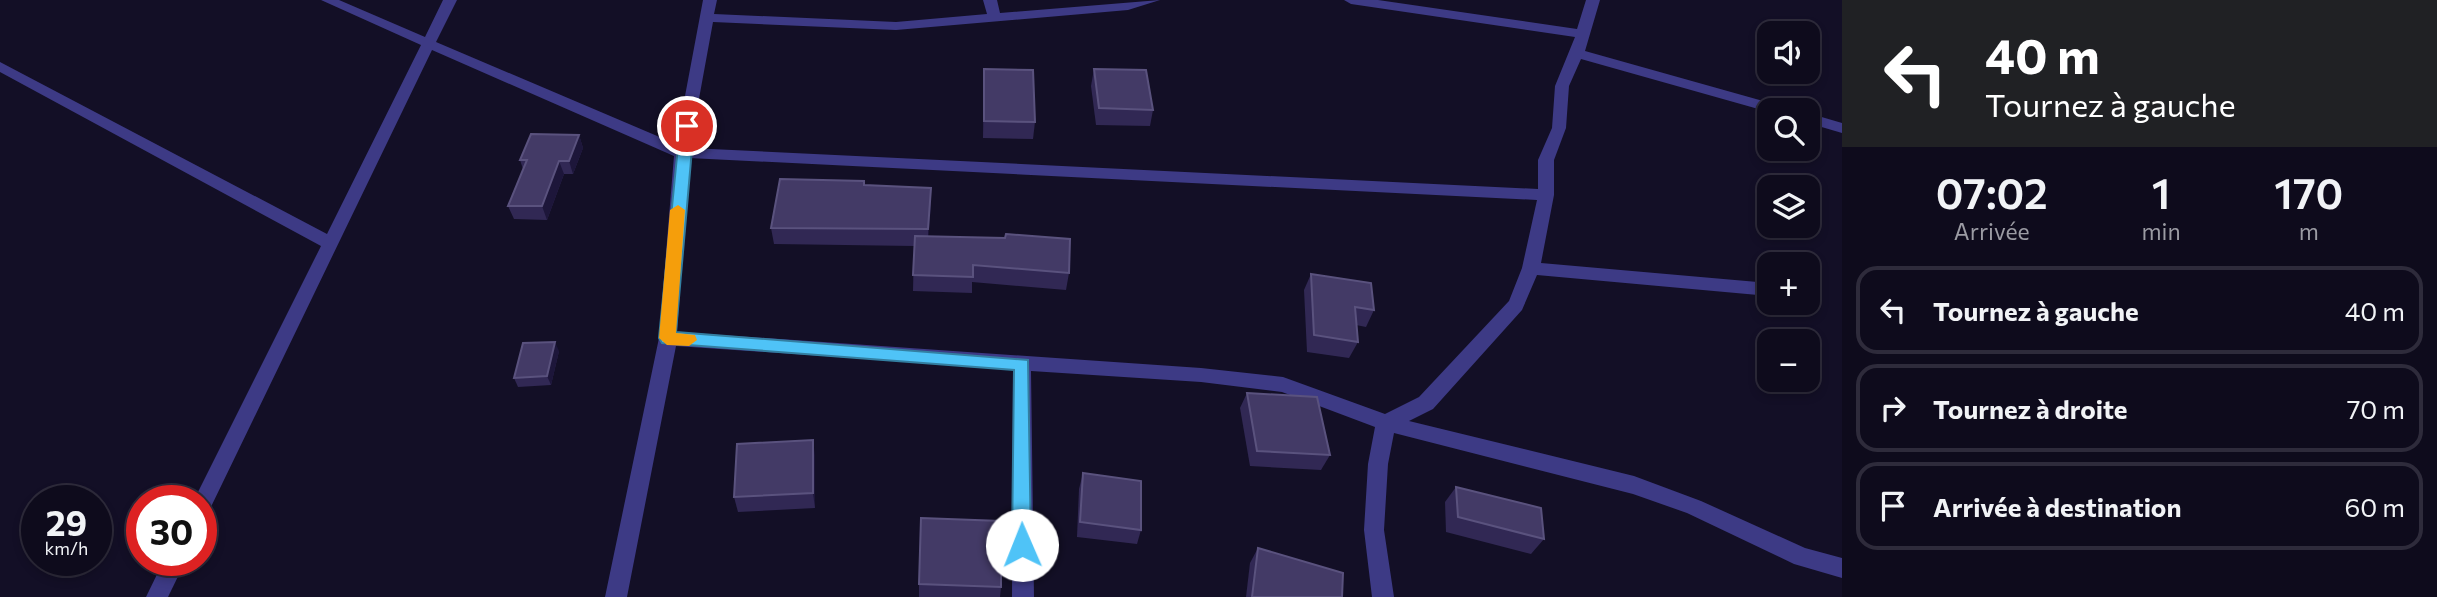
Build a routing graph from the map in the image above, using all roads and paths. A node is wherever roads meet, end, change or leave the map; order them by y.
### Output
1 (328, 0) edge
2 (450, 0) edge
3 (710, 0) edge
4 (990, 0) edge
5 (1153, 0) edge
6 (1351, 0) edge
7 (1593, 0) edge
8 (706, 18) junction
9 (994, 18) junction
10 (1582, 34) junction
11 (428, 42) junction
12 (1577, 54) junction
13 (0, 66) edge
14 (1757, 104) edge
15 (1820, 122) edge
16 (1842, 128) edge
17 (682, 153) junction
18 (1546, 195) junction
19 (330, 243) junction
20 (1531, 268) junction
21 (1757, 289) edge
22 (667, 338) junction
23 (1022, 364) junction
24 (1386, 423) junction
25 (212, 485) edge
26 (1842, 568) edge
27 (167, 576) edge
28 (157, 597) edge
29 (616, 597) edge
30 (1023, 597) edge
31 (1383, 597) edge

1 - 11 street
2 - 11 street
3 - 8 street
4 - 9 street
5 - 9 street
6 - 10 street
7 - 10 street
8 - 9 street
8 - 17 street
10 - 12 street
11 - 17 street
11 - 19 street
12 - 14 street
12 - 18 street
13 - 19 street
15 - 16 street
17 - 18 street
17 - 22 street
18 - 20 street
19 - 25 street
20 - 21 street
20 - 24 street
22 - 23 street
22 - 29 street
23 - 24 street
23 - 30 street
24 - 26 street
24 - 31 street
27 - 28 street

